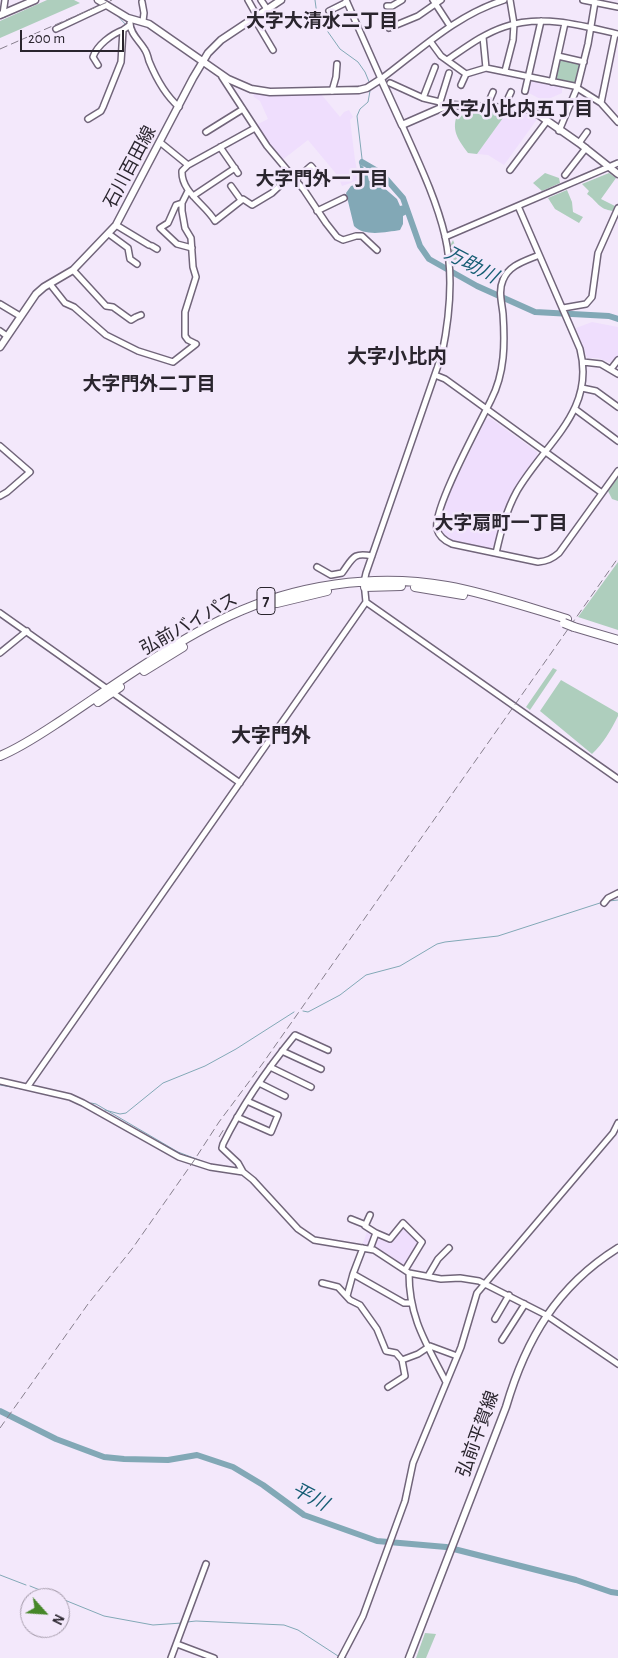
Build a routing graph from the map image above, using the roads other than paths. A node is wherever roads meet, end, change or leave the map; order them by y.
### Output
1 (5, 0) edge
2 (98, 0) edge
3 (248, 0) edge
4 (261, 0) edge
5 (281, 0) edge
6 (402, 0) edge
7 (441, 0) edge
8 (504, 0) edge
9 (510, 0) edge
10 (583, 0) edge
11 (30, 1) edge
12 (347, 1) edge
13 (142, 2) dead end
14 (434, 2) edge
15 (595, 2) junction
16 (611, 3) edge
17 (107, 5) junction
18 (270, 5) edge
19 (387, 6) dead end
20 (618, 7) edge
21 (329, 11) dead end
22 (2, 15) edge
23 (256, 17) junction
24 (143, 21) junction
25 (541, 21) junction
26 (131, 22) junction
27 (565, 23) junction
28 (514, 24) junction
29 (450, 26) junction
30 (389, 28) dead end
31 (591, 28) junction
32 (56, 29) dead end
33 (123, 30) junction
34 (616, 34) edge
35 (482, 37) junction
36 (430, 42) junction
37 (273, 50) dead end
38 (558, 56) junction
39 (447, 60) junction
40 (203, 61) junction
41 (584, 62) junction
42 (337, 64) dead end
43 (98, 65) dead end
44 (435, 67) dead end
45 (486, 68) junction
46 (505, 71) junction
47 (449, 73) dead end
48 (221, 74) junction
49 (466, 74) junction
50 (529, 76) junction
51 (380, 79) junction
52 (552, 82) junction
53 (390, 83) dead end
54 (461, 85) dead end
55 (578, 88) junction
56 (332, 91) junction
57 (526, 91) dead end
58 (493, 92) dead end
59 (511, 92) dead end
60 (423, 98) junction
61 (601, 103) junction
62 (441, 105) junction
63 (487, 106) junction
64 (179, 107) junction
65 (504, 107) junction
66 (243, 109) junction
67 (88, 120) dead end
68 (547, 121) junction
69 (618, 122) edge
70 (402, 125) junction
71 (255, 128) junction
72 (560, 131) junction
73 (206, 132) dead end
74 (587, 132) dead end
75 (160, 143) junction
76 (579, 143) junction
77 (220, 146) junction
78 (586, 148) junction
79 (509, 160) dead end
80 (618, 163) edge
81 (188, 165) junction
82 (609, 166) junction
83 (618, 174) edge
84 (565, 175) dead end
85 (294, 177) junction
86 (323, 180) dead end
87 (231, 186) dead end
88 (190, 193) junction
89 (344, 198) dead end
90 (240, 200) junction
91 (182, 203) junction
92 (518, 206) junction
93 (618, 208) edge
94 (318, 211) junction
95 (116, 225) junction
96 (109, 234) junction
97 (445, 237) junction
98 (153, 247) dead end
99 (192, 248) junction
100 (377, 250) dead end
101 (539, 254) junction
102 (137, 264) dead end
103 (73, 270) junction
104 (50, 284) junction
105 (0, 304) edge
106 (563, 310) junction
107 (141, 315) dead end
108 (20, 316) junction
109 (0, 331) edge
110 (7, 336) junction
111 (0, 346) edge
112 (618, 360) edge
113 (583, 362) junction
114 (611, 369) junction
115 (618, 374) edge
116 (435, 375) junction
117 (582, 388) junction
118 (618, 407) edge
119 (486, 409) junction
120 (575, 409) junction
121 (618, 440) edge
122 (0, 446) edge
123 (545, 451) junction
124 (618, 471) edge
125 (602, 493) junction
126 (0, 496) edge
127 (496, 553) junction
128 (372, 556) junction
129 (317, 567) dead end
130 (364, 584) junction
131 (366, 602) junction
132 (0, 613) edge
133 (576, 624) junction
134 (27, 631) junction
135 (618, 635) edge
136 (618, 640) edge
137 (0, 653) edge
138 (110, 691) junction
139 (0, 756) edge
140 (0, 761) edge
141 (618, 779) edge
142 (240, 783) junction
143 (618, 893) edge
144 (606, 900) dead end
145 (328, 1050) dead end
146 (282, 1051) junction
147 (270, 1067) junction
148 (320, 1069) dead end
149 (0, 1081) edge
150 (259, 1083) junction
151 (28, 1086) junction
152 (311, 1087) dead end
153 (286, 1096) dead end
154 (247, 1101) junction
155 (237, 1117) junction
156 (618, 1123) edge
157 (242, 1172) junction
158 (370, 1215) dead end
159 (351, 1219) dead end
160 (366, 1224) junction
161 (376, 1233) junction
162 (363, 1248) junction
163 (449, 1248) dead end
164 (618, 1248) edge
165 (370, 1249) junction
166 (407, 1271) junction
167 (352, 1274) junction
168 (428, 1276) junction
169 (322, 1283) dead end
170 (484, 1283) junction
171 (346, 1296) junction
172 (509, 1296) junction
173 (411, 1303) junction
174 (525, 1304) junction
175 (546, 1315) junction
176 (495, 1319) dead end
177 (502, 1340) dead end
178 (428, 1347) junction
179 (457, 1356) junction
180 (402, 1360) junction
181 (618, 1364) edge
182 (446, 1382) junction
183 (388, 1387) dead end
184 (206, 1564) dead end
185 (177, 1644) junction
186 (171, 1658) edge
187 (214, 1658) edge
188 (341, 1658) edge
189 (409, 1658) edge

1 - 22 street
2 - 17 main road
3 - 23 street
4 - 18 street
5 - 18 main road, 石川百田線
6 - 19 street
7 - 14 street
8 - 29 street
9 - 28 street
10 - 15 street
11 - 22 main road
12 - 21 street
12 - 51 street
13 - 24 street
14 - 29 street
14 - 30 street
15 - 16 street
15 - 31 street
16 - 20 street
17 - 26 main road
17 - 32 street
18 - 23 main road, 石川百田線
23 - 37 street
23 - 40 main road, 石川百田線
24 - 26 main road
24 - 40 main road
25 - 27 street
25 - 28 street
25 - 50 street
26 - 33 street
26 - 64 street
27 - 31 street
27 - 38 street
28 - 35 street
28 - 46 street
29 - 36 street
31 - 34 street
31 - 41 street
33 - 43 street
33 - 67 street
34 - 61 street
35 - 39 street
35 - 45 street
36 - 39 street
36 - 51 street
38 - 41 street
38 - 52 street
39 - 49 street
40 - 48 main road
40 - 64 main road, 石川百田線
41 - 55 street
42 - 56 street
44 - 60 street
45 - 46 street
45 - 49 street
46 - 50 street
47 - 62 street
48 - 56 main road
48 - 66 street
49 - 54 street
50 - 52 street
50 - 57 street
51 - 56 main road
51 - 70 main road
52 - 55 street
53 - 60 street
55 - 61 street
55 - 72 street
58 - 63 street
59 - 65 street
60 - 62 street
61 - 69 street
62 - 63 main road
62 - 70 main road
63 - 65 main road
64 - 75 main road, 石川百田線
65 - 68 main road
66 - 71 street
66 - 73 street
68 - 72 main road
68 - 79 street
70 - 97 street
71 - 77 street
71 - 85 street
72 - 76 main road
74 - 76 street
75 - 81 street
75 - 95 main road, 石川百田線
76 - 78 main road
77 - 81 street
77 - 88 street
78 - 82 main road
78 - 84 street
80 - 82 street
81 - 88 street
82 - 83 main road
82 - 92 street
85 - 86 street
85 - 90 street
85 - 94 street
87 - 90 street
88 - 90 street
88 - 91 street
89 - 94 street
91 - 99 street
91 - 99 street
92 - 97 street
92 - 101 street
93 - 106 street
94 - 100 street
95 - 96 main road, 石川百田線
95 - 98 street
96 - 102 street
96 - 103 main road, 石川百田線
97 - 116 street
99 - 104 street
101 - 106 street
101 - 119 street
103 - 104 main road, 石川百田線
103 - 107 street
104 - 108 main road, 石川百田線
105 - 108 street
106 - 113 street
108 - 110 main road, 石川百田線
109 - 110 street
110 - 111 main road, 石川百田線
112 - 114 street
113 - 114 street
113 - 117 street
114 - 115 street
116 - 119 street
116 - 128 street
117 - 118 street
117 - 120 street
119 - 123 street
119 - 127 street
120 - 121 street
120 - 123 street
122 - 126 street
123 - 125 street
123 - 127 street
124 - 125 street
125 - 127 street
128 - 129 street
128 - 130 street
130 - 131 street
130 - 133 highway, 弘前バイパス / 7, bridge
130 - 138 highway, 弘前バイパス / 7
131 - 141 street
131 - 142 street
132 - 134 street
133 - 135 highway, 弘前バイパス / 7
133 - 136 highway, 弘前バイパス / 7
134 - 137 street
134 - 138 street
138 - 139 highway, 弘前バイパス / 7
138 - 140 highway, 弘前バイパス / 7
138 - 142 street
142 - 151 street
143 - 144 street
145 - 146 street
146 - 147 street
146 - 148 street
147 - 150 street
147 - 152 street
149 - 151 street
150 - 153 street
150 - 154 street
151 - 157 street
154 - 155 street
154 - 155 street
155 - 157 street
156 - 170 street
157 - 162 street
158 - 160 street
159 - 160 street
160 - 161 street
161 - 165 street
161 - 166 street
162 - 165 street
162 - 167 street
163 - 168 street
164 - 175 main road, 弘前平賀線
165 - 166 street
166 - 168 street
166 - 173 street
167 - 171 street
167 - 173 street
168 - 170 street
169 - 171 street
170 - 172 street
170 - 179 street
171 - 180 street
172 - 174 street
172 - 176 street
173 - 178 street
174 - 175 street
174 - 177 street
175 - 181 street
175 - 189 main road, 弘前平賀線
178 - 179 street
178 - 180 street
178 - 182 street
179 - 182 street
180 - 183 street
182 - 188 street
184 - 185 street
185 - 186 street
185 - 187 street

